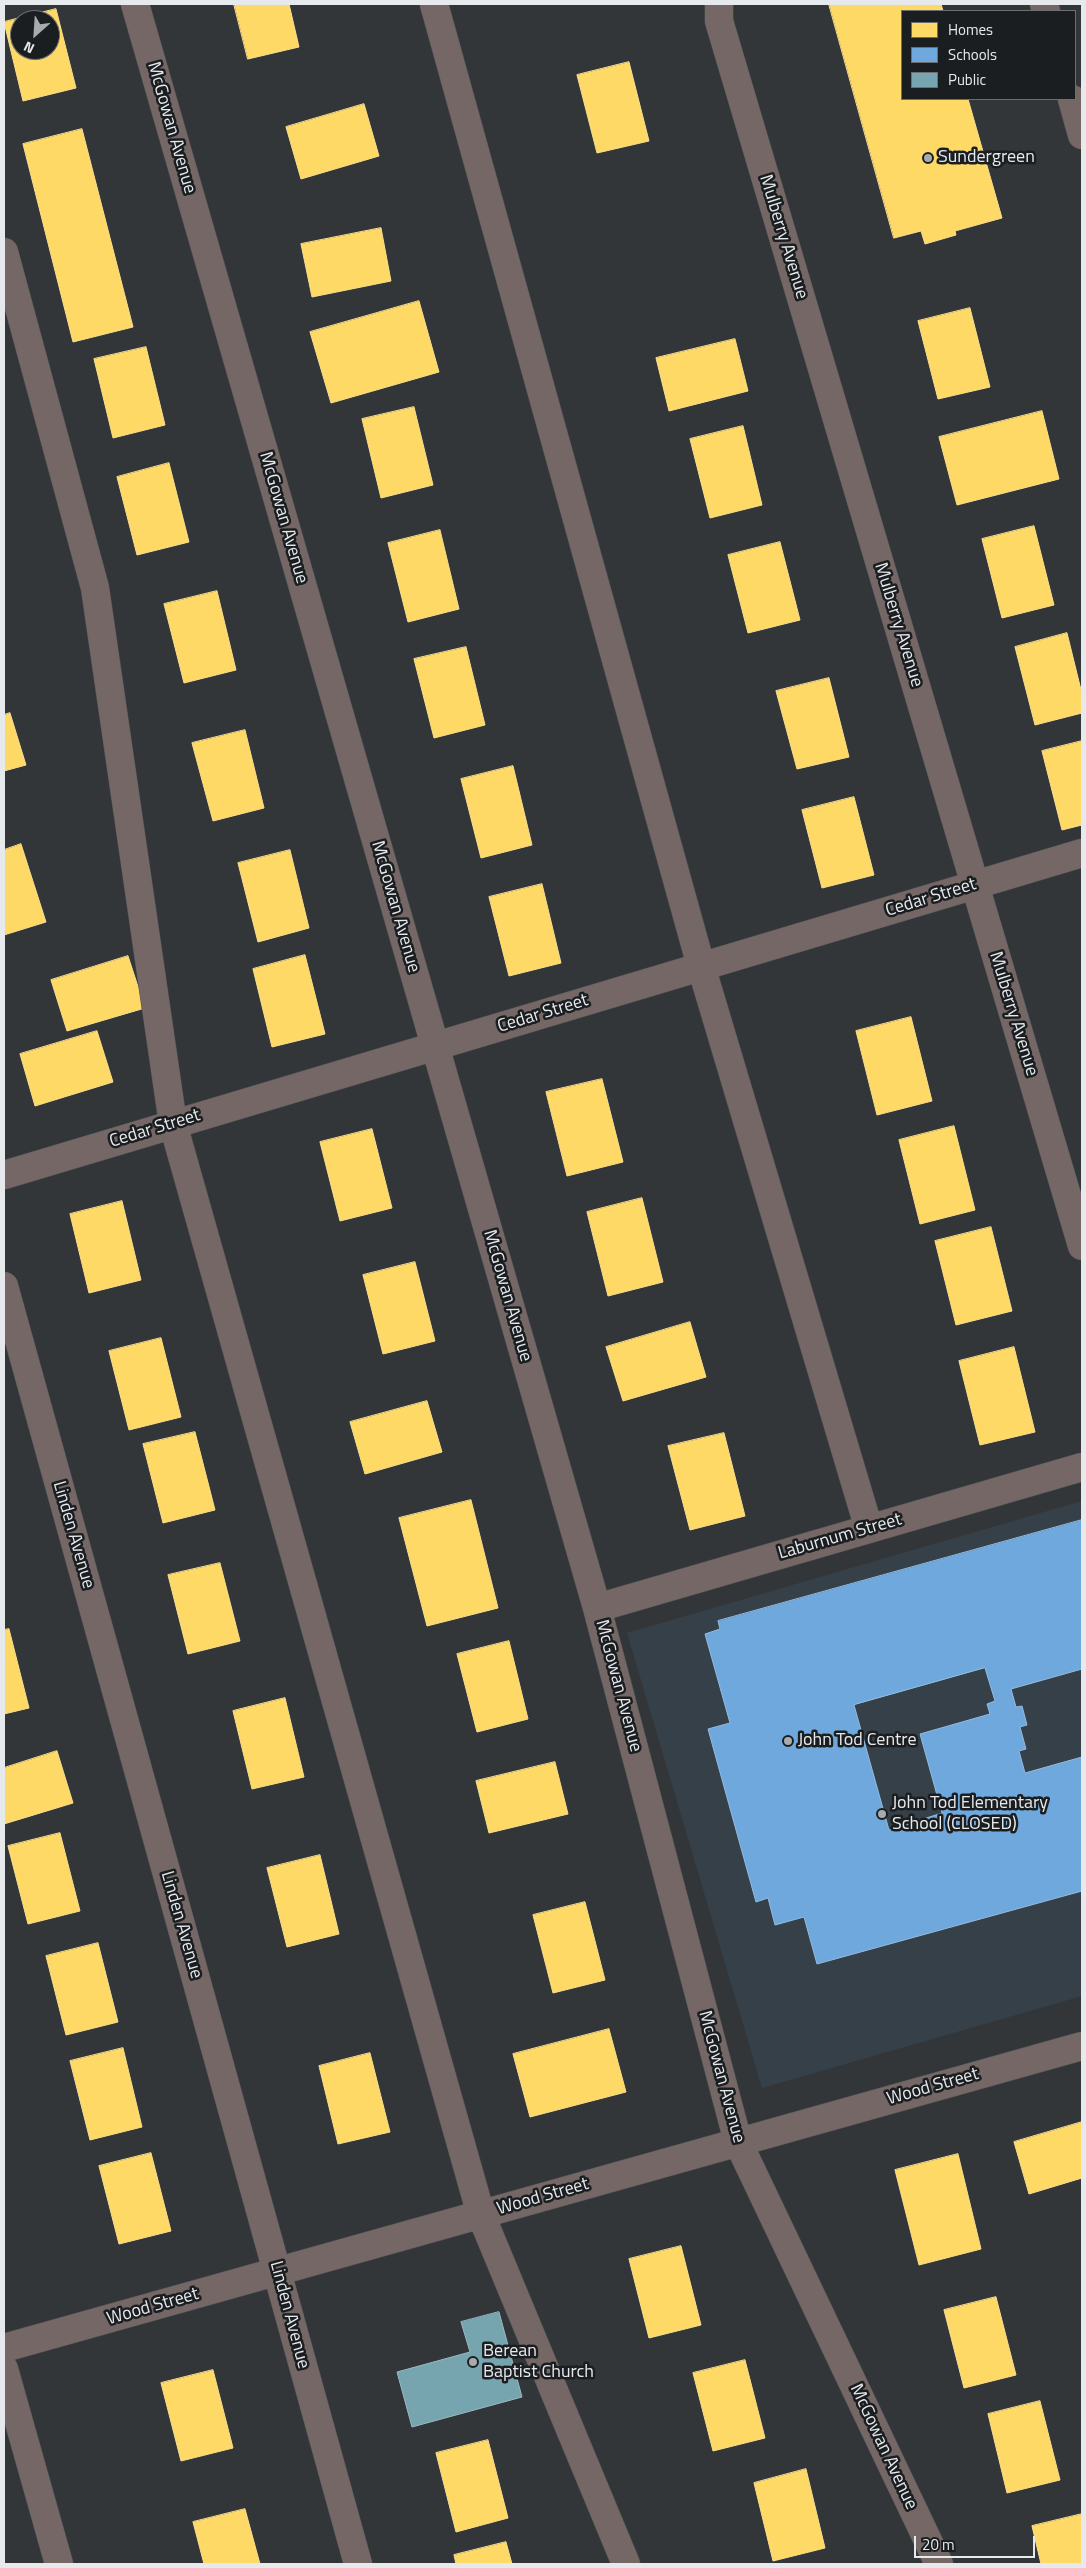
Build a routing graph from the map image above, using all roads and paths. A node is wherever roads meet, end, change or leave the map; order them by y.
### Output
1 (135, 4) edge
2 (434, 4) edge
3 (719, 4) edge
4 (1072, 100) edge
5 (1082, 135) edge
6 (4, 252) edge
7 (1082, 853) edge
8 (975, 885) junction
9 (700, 966) junction
10 (435, 1046) junction
11 (173, 1124) junction
12 (4, 1175) edge
13 (1082, 1246) edge
14 (4, 1286) edge
15 (1082, 1467) edge
16 (869, 1529) junction
17 (597, 1608) junction
18 (1082, 2046) edge
19 (738, 2142) junction
20 (481, 2215) junction
21 (277, 2272) junction
22 (4, 2348) edge
23 (4, 2369) edge
24 (59, 2564) edge
25 (358, 2564) edge
26 (626, 2564) edge
27 (939, 2564) edge

1 - 10 street, McGowan Avenue
2 - 9 street
3 - 8 street, Mulberry Avenue
4 - 5 street
6 - 11 street
7 - 8 street, Cedar Street
8 - 9 street, Cedar Street
8 - 13 street, Mulberry Avenue
9 - 10 street, Cedar Street
9 - 16 street
10 - 11 street, Cedar Street
10 - 17 street, McGowan Avenue
11 - 12 street, Cedar Street
11 - 20 street
14 - 21 street, Linden Avenue
15 - 16 street, Laburnum Street
16 - 17 street, Laburnum Street
17 - 19 street, McGowan Avenue
18 - 19 street, Wood Street
19 - 20 street, Wood Street
19 - 27 street, McGowan Avenue
20 - 21 street, Wood Street
20 - 26 street
21 - 22 street, Wood Street
21 - 25 street, Linden Avenue
23 - 24 street

